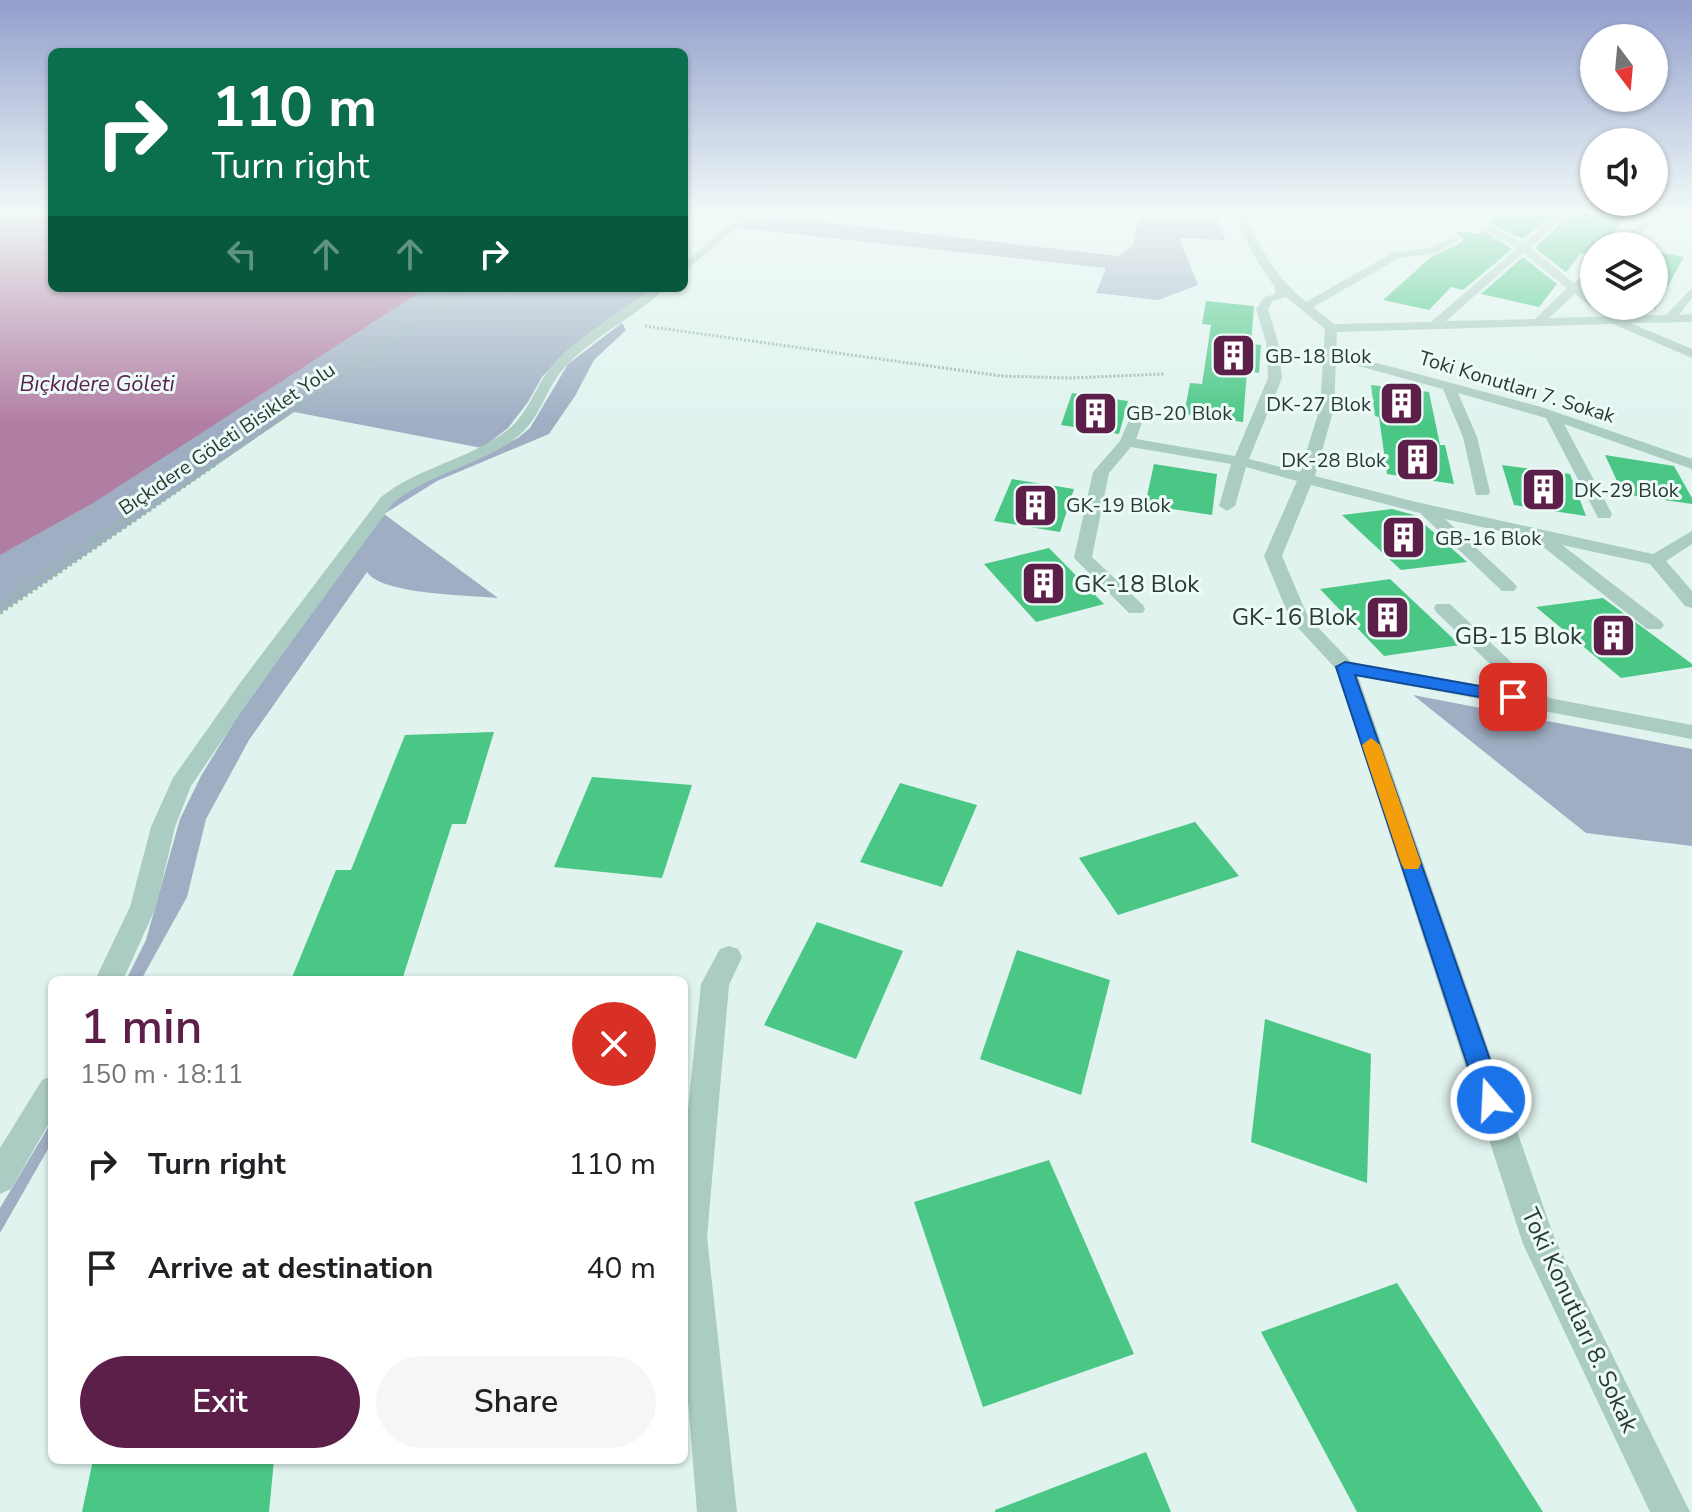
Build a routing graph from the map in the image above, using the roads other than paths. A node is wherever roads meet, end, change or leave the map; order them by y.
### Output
1 (1278, 283) edge
2 (1348, 283) edge
3 (1482, 283) edge
4 (1569, 283) edge
5 (1580, 283) edge
6 (1281, 287) junction
7 (1575, 287) junction
8 (1692, 291) edge
9 (654, 292) edge
10 (1580, 292) edge
11 (1305, 307) junction
12 (1670, 318) joint
13 (1692, 318) edge
14 (1580, 319) edge
15 (1540, 320) junction
16 (1612, 320) edge
17 (1435, 324) junction
18 (1331, 328) junction
19 (1329, 354) junction
20 (1692, 354) edge
21 (1448, 385) junction
22 (1140, 409) dead end
23 (1552, 416) junction
24 (1127, 442) junction
25 (1240, 461) junction
26 (1692, 464) edge
27 (1306, 479) junction
28 (1482, 492) dead end
29 (1227, 506) dead end
30 (1425, 510) junction
31 (1604, 514) dead end
32 (1541, 536) junction
33 (1692, 536) edge
34 (1656, 560) junction
35 (1508, 587) dead end
36 (1692, 602) edge
37 (1443, 608) dead end
38 (1136, 609) dead end
39 (1654, 625) dead end
40 (1345, 667) junction
41 (1543, 704) junction
42 (1692, 732) edge
43 (729, 957) dead end
44 (111, 976) edge
45 (48, 1097) edge
46 (0, 1178) edge
47 (717, 1512) edge
48 (1670, 1512) edge

1 - 6 street
2 - 11 street
3 - 17 street
4 - 7 street
5 - 7 street
6 - 11 street
6 - 25 street
7 - 10 street
7 - 15 street
8 - 12 street
9 - 44 street
11 - 18 street
12 - 13 street
14 - 15 street
15 - 17 street
16 - 20 street
17 - 18 street
18 - 19 street, Toki Konutları 8. Sokak
19 - 21 street, Toki Konutları 7. Sokak
19 - 27 street, Toki Konutları 8. Sokak
21 - 23 street, Toki Konutları 7. Sokak
21 - 28 street
22 - 24 street
23 - 26 street, Toki Konutları 7. Sokak
23 - 31 street
24 - 25 street
24 - 38 street
25 - 27 street
25 - 29 street
27 - 30 street
27 - 40 street, Toki Konutları 8. Sokak
30 - 32 street
30 - 35 street
32 - 34 street
32 - 39 street
33 - 34 street
34 - 36 street
37 - 41 street
40 - 41 street
40 - 48 street, Toki Konutları 8. Sokak
41 - 42 street
43 - 47 street
45 - 46 street

